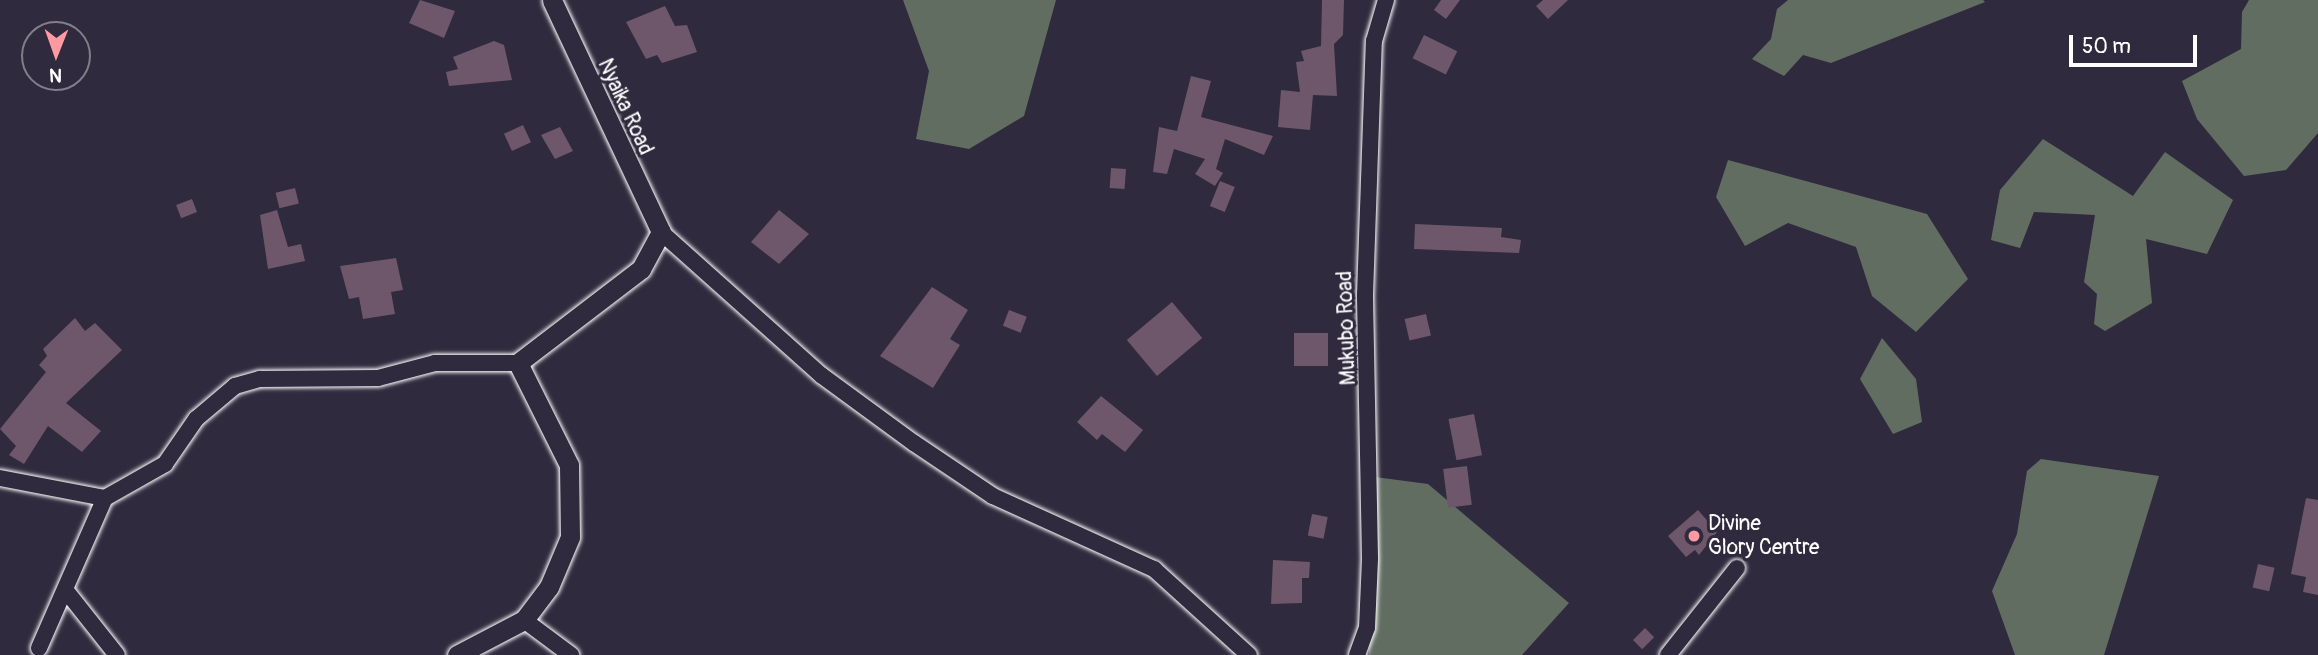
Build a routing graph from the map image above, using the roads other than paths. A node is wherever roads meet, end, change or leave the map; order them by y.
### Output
1 (552, 0) edge
2 (1386, 0) edge
3 (661, 232) junction
4 (518, 363) junction
5 (0, 478) edge
6 (105, 498) junction
7 (1737, 568) dead end
8 (67, 592) junction
9 (524, 620) junction
10 (39, 648) dead end
11 (117, 655) edge
12 (457, 655) edge
13 (571, 655) edge
14 (1250, 655) edge
15 (1357, 655) edge
16 (1668, 655) edge

1 - 3 street, Nyaika Road
2 - 15 street, Mukubo Road
3 - 4 street
3 - 14 street
4 - 6 street
4 - 9 street
5 - 6 street
6 - 8 street
7 - 16 street
8 - 10 street
8 - 11 street
9 - 12 street
9 - 13 street

